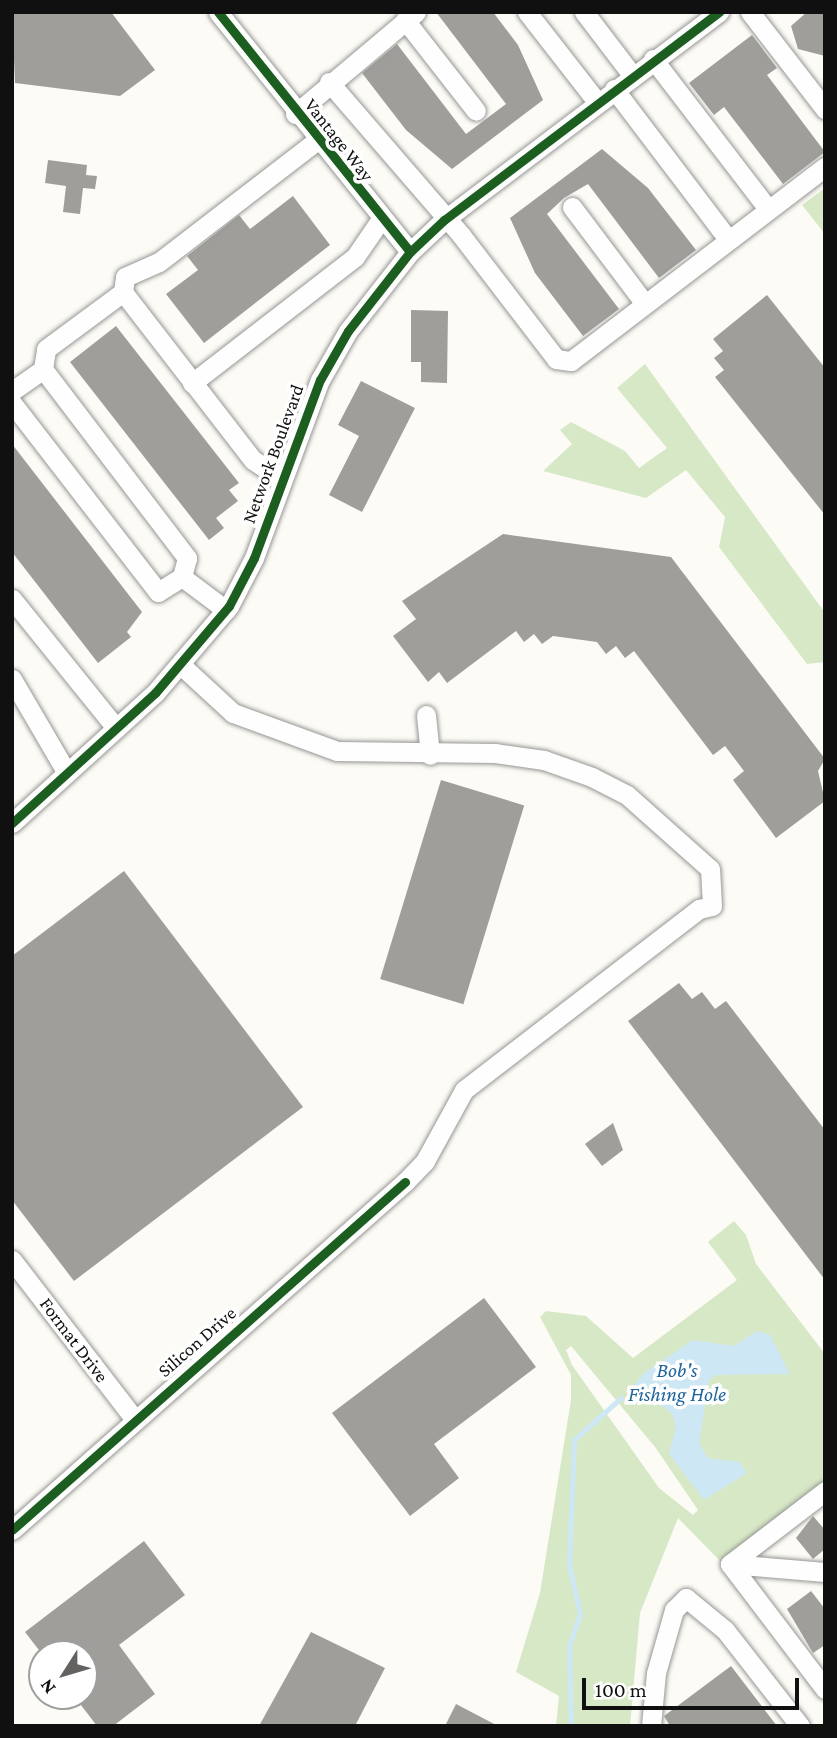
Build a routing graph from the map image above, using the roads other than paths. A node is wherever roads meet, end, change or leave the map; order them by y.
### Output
1 (218, 12) edge
2 (527, 12) edge
3 (584, 12) edge
4 (719, 12) edge
5 (750, 12) edge
6 (410, 16) edge
7 (653, 59) junction
8 (632, 75) junction
9 (329, 82) junction
10 (614, 89) junction
11 (597, 102) junction
12 (825, 108) edge
13 (477, 111) dead end
14 (295, 114) junction
15 (316, 141) junction
16 (825, 167) edge
17 (572, 207) dead end
18 (768, 209) junction
19 (381, 219) junction
20 (444, 220) junction
21 (727, 239) junction
22 (410, 252) junction
23 (123, 292) junction
24 (645, 304) junction
25 (43, 369) junction
26 (192, 383) junction
27 (12, 391) edge
28 (12, 403) edge
29 (280, 478) junction
30 (182, 577) junction
31 (12, 599) edge
32 (226, 610) junction
33 (181, 666) junction
34 (12, 679) edge
35 (426, 715) dead end
36 (116, 729) junction
37 (430, 755) junction
38 (67, 773) junction
39 (12, 823) edge
40 (12, 1260) edge
41 (135, 1420) junction
42 (825, 1491) edge
43 (12, 1530) edge
44 (730, 1564) junction
45 (825, 1572) edge
46 (825, 1689) edge
47 (651, 1726) edge
48 (800, 1726) edge

1 - 14 street, Vantage Way
2 - 11 street
3 - 8 street
4 - 7 street, Network Boulevard
5 - 12 street
6 - 9 street
6 - 13 street
7 - 8 street, Network Boulevard
7 - 18 street
8 - 10 street, Network Boulevard
9 - 14 street
9 - 20 street
10 - 11 street, Network Boulevard
10 - 21 street
11 - 20 street, Network Boulevard
14 - 15 street, Vantage Way
15 - 19 street, Vantage Way
15 - 23 street
16 - 18 street
17 - 24 street
18 - 21 street
19 - 22 street, Vantage Way
19 - 26 street
20 - 22 street, Network Boulevard
20 - 24 street
21 - 24 street
22 - 29 street, Network Boulevard
23 - 25 street
23 - 26 street
25 - 27 street
25 - 30 street
26 - 29 street
28 - 30 street
29 - 32 street, Network Boulevard
30 - 32 street
31 - 36 street
32 - 33 street, Network Boulevard
33 - 36 street, Network Boulevard
33 - 37 street
34 - 38 street
35 - 37 street
36 - 38 street, Network Boulevard
37 - 41 street, Silicon Drive
38 - 39 street, Network Boulevard
40 - 41 street, Format Drive
41 - 43 street, Silicon Drive
42 - 44 street
44 - 45 street
44 - 46 street
47 - 48 street

